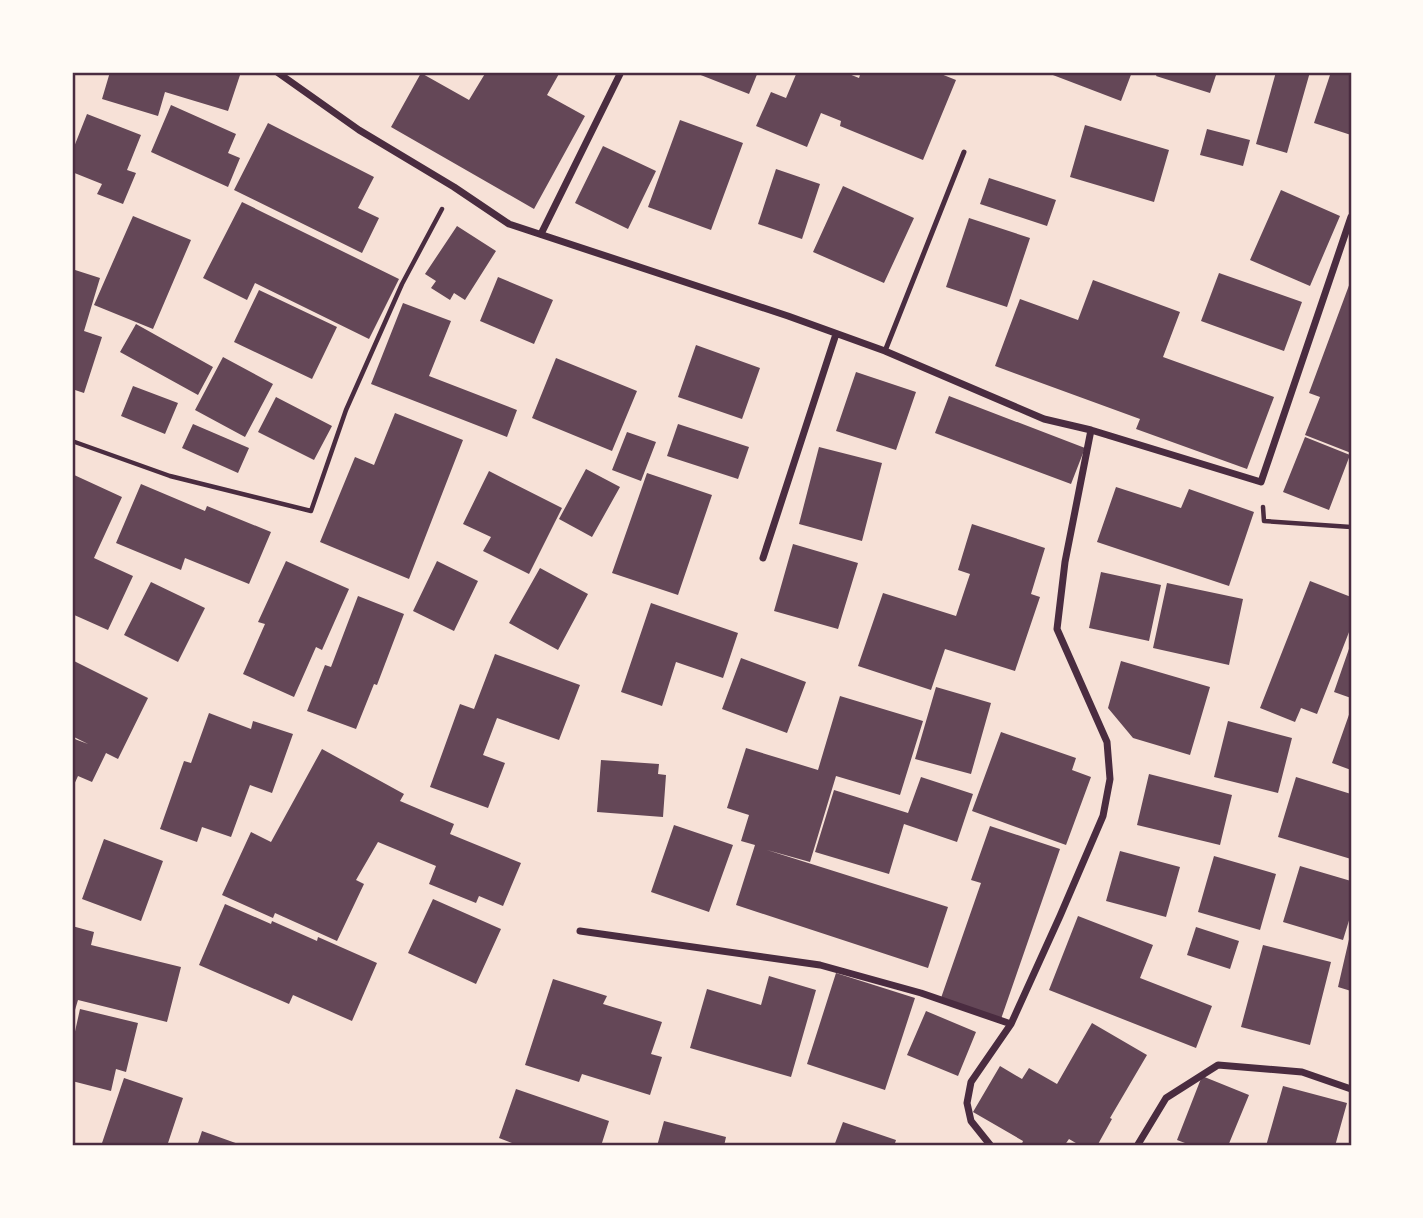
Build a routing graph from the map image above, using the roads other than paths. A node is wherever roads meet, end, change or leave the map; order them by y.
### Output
1 (277, 72) edge
2 (621, 72) edge
3 (964, 152) dead end
4 (1351, 217) edge
5 (541, 234) junction
6 (836, 334) junction
7 (885, 351) junction
8 (1091, 430) junction
9 (763, 558) dead end
10 (580, 931) dead end
11 (1010, 1024) junction
12 (1351, 1088) edge
13 (991, 1146) edge
14 (1137, 1146) edge

1 - 5 street
2 - 5 street
3 - 7 lane
4 - 8 street
5 - 6 street
6 - 7 street
6 - 9 street
7 - 8 street
8 - 11 street
10 - 11 street
11 - 13 street
12 - 14 street

